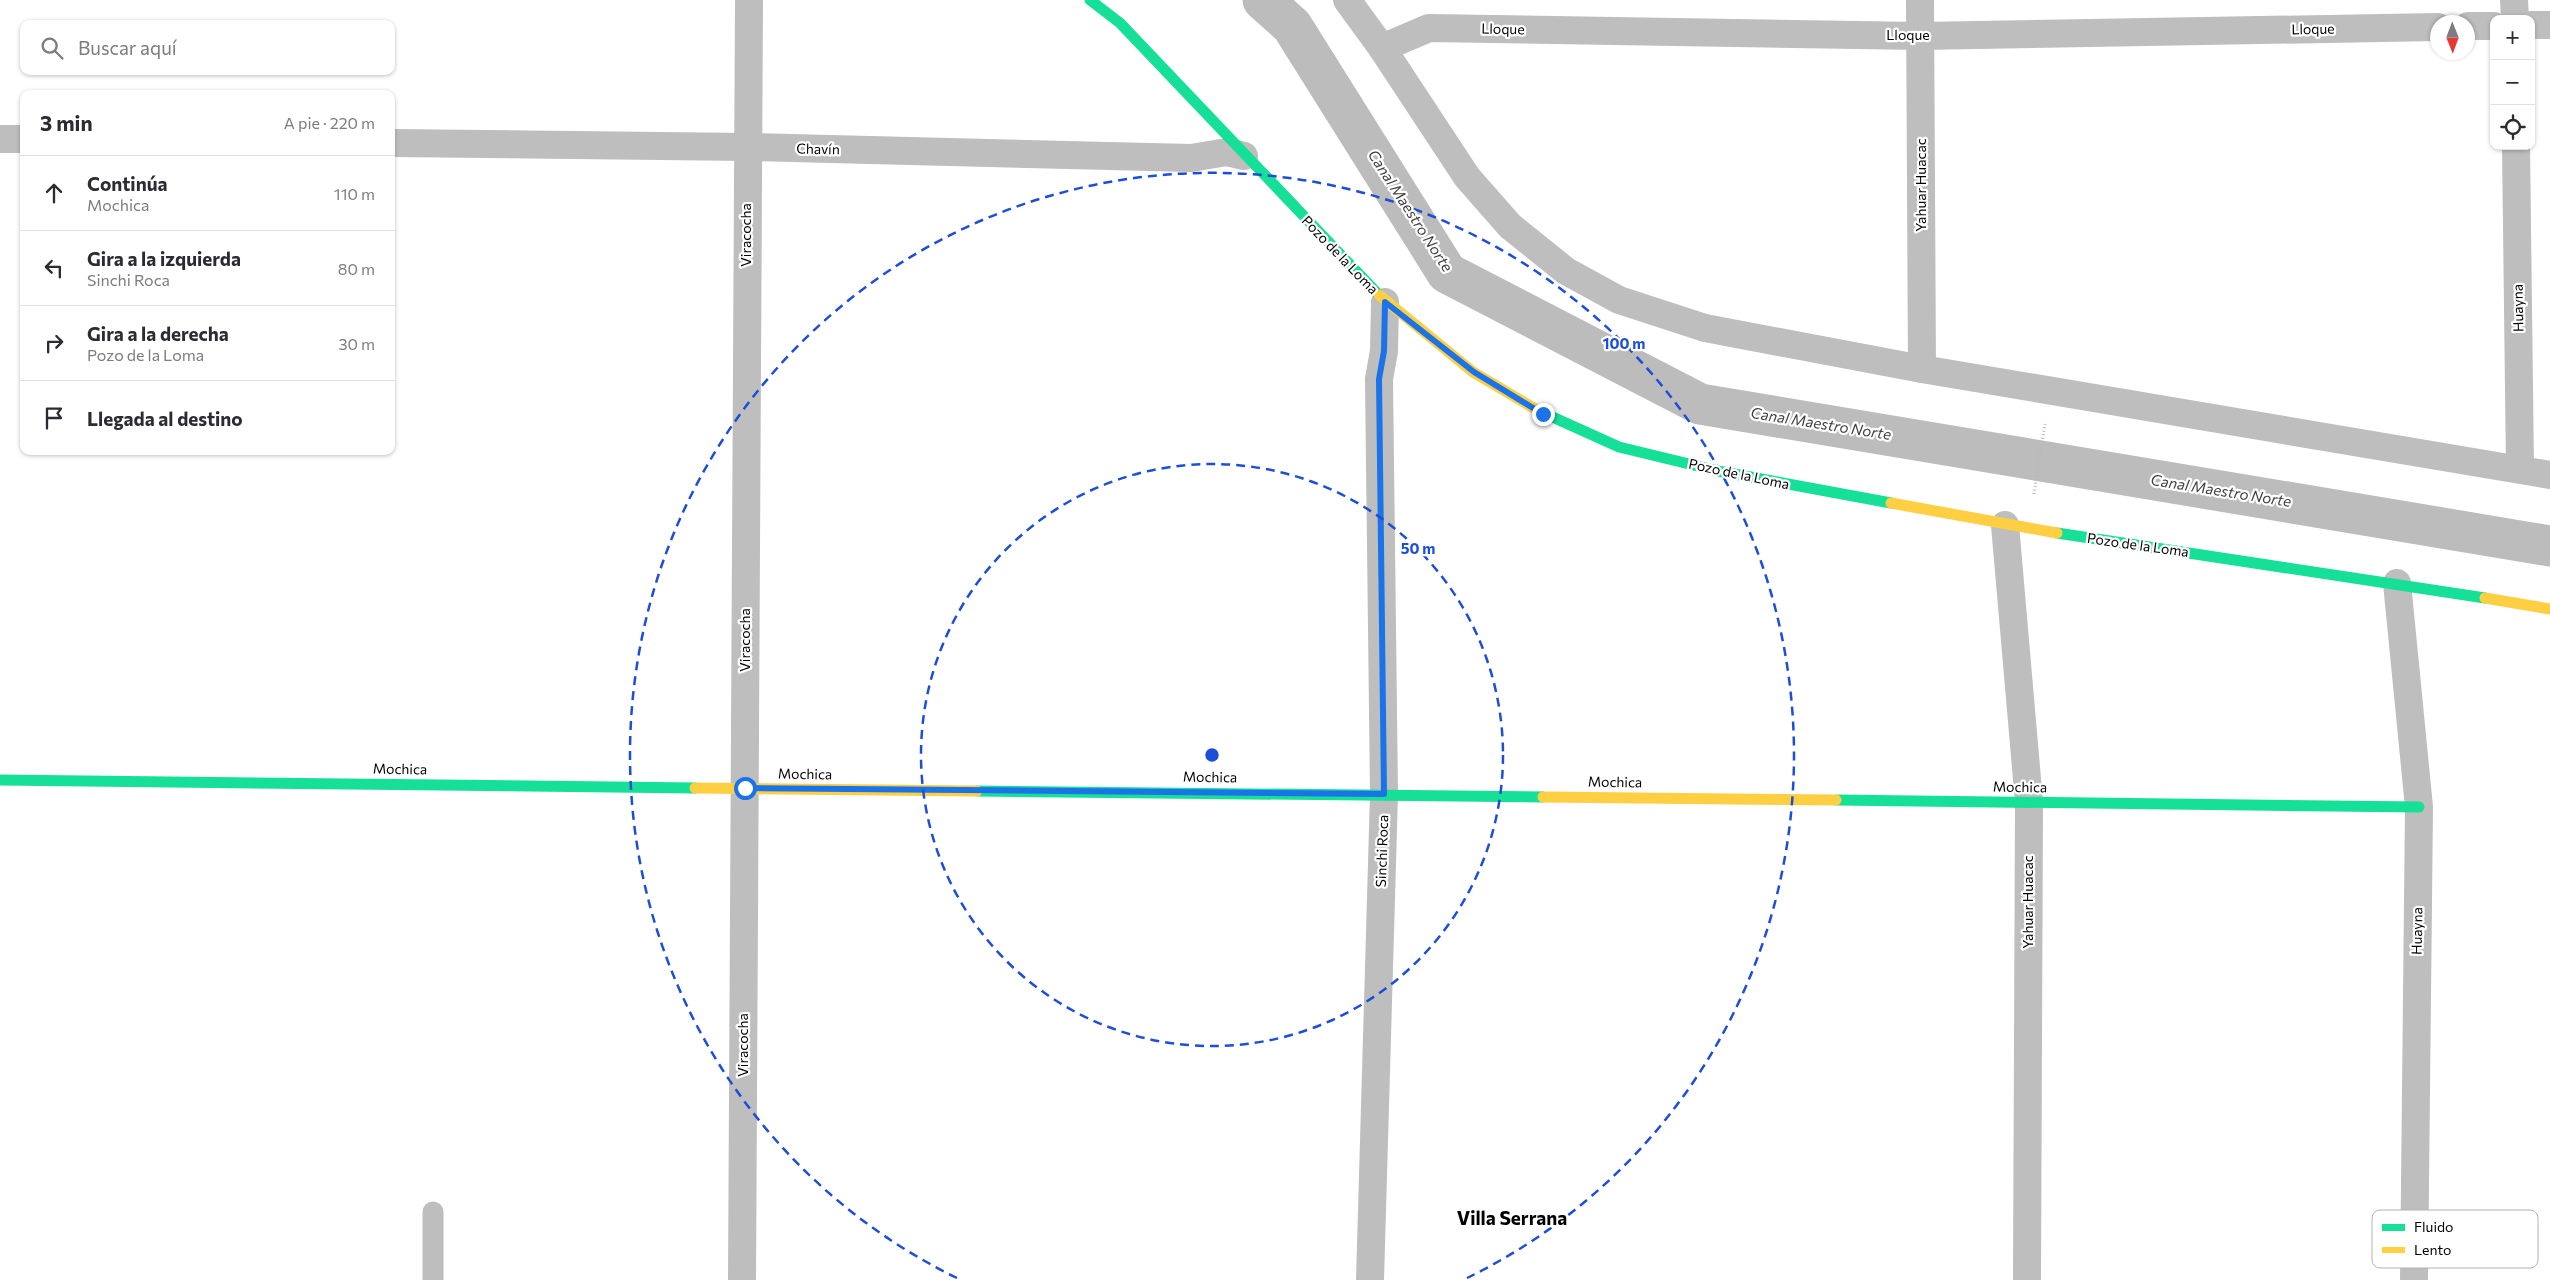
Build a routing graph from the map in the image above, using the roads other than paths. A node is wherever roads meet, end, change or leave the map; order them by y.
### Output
1 (749, 0) edge
2 (1090, 0) edge
3 (1347, 0) edge
4 (1920, 0) edge
5 (2514, 0) edge
6 (2515, 15) edge
7 (2535, 25) edge
8 (2550, 25) edge
9 (2475, 26) edge
10 (2490, 26) edge
11 (2430, 27) edge
12 (1920, 36) junction
13 (1382, 48) junction
14 (0, 139) edge
15 (20, 140) edge
16 (395, 143) edge
17 (747, 147) junction
18 (2516, 150) edge
19 (1244, 156) junction
20 (1385, 302) junction
21 (1922, 369) junction
22 (2520, 469) junction
23 (2550, 475) edge
24 (2005, 525) junction
25 (2397, 583) junction
26 (2550, 610) edge
27 (0, 780) edge
28 (745, 788) junction
29 (1384, 794) junction
30 (2029, 802) junction
31 (2419, 807) junction
32 (2415, 1210) edge
33 (433, 1212) dead end
34 (433, 1280) edge
35 (742, 1280) edge
36 (1370, 1280) edge
37 (2026, 1280) edge

1 - 17 street, Viracocha
2 - 19 street, Pozo de la Loma
3 - 13 street
4 - 12 street, Yahuar Huacac
5 - 6 street
7 - 8 street
9 - 10 street
11 - 12 street, Lloque
12 - 13 street, Lloque
12 - 21 street, Yahuar Huacac
13 - 21 street
14 - 15 street
16 - 17 street, Chavín
17 - 19 street, Chavín
17 - 28 street, Viracocha
18 - 22 street, Huayna
19 - 20 street, Pozo de la Loma
20 - 24 street, Pozo de la Loma
20 - 29 street, Sinchi Roca
21 - 22 street
22 - 23 street
24 - 25 street, Pozo de la Loma
24 - 30 street, Yahuar Huacac
25 - 26 street, Pozo de la Loma
25 - 31 street, Huayna
27 - 28 street, Mochica
28 - 29 street, Mochica
28 - 35 street, Viracocha
29 - 30 street, Mochica
29 - 36 street, Sinchi Roca
30 - 31 street, Mochica
30 - 37 street, Yahuar Huacac
31 - 32 street, Huayna
33 - 34 lane

